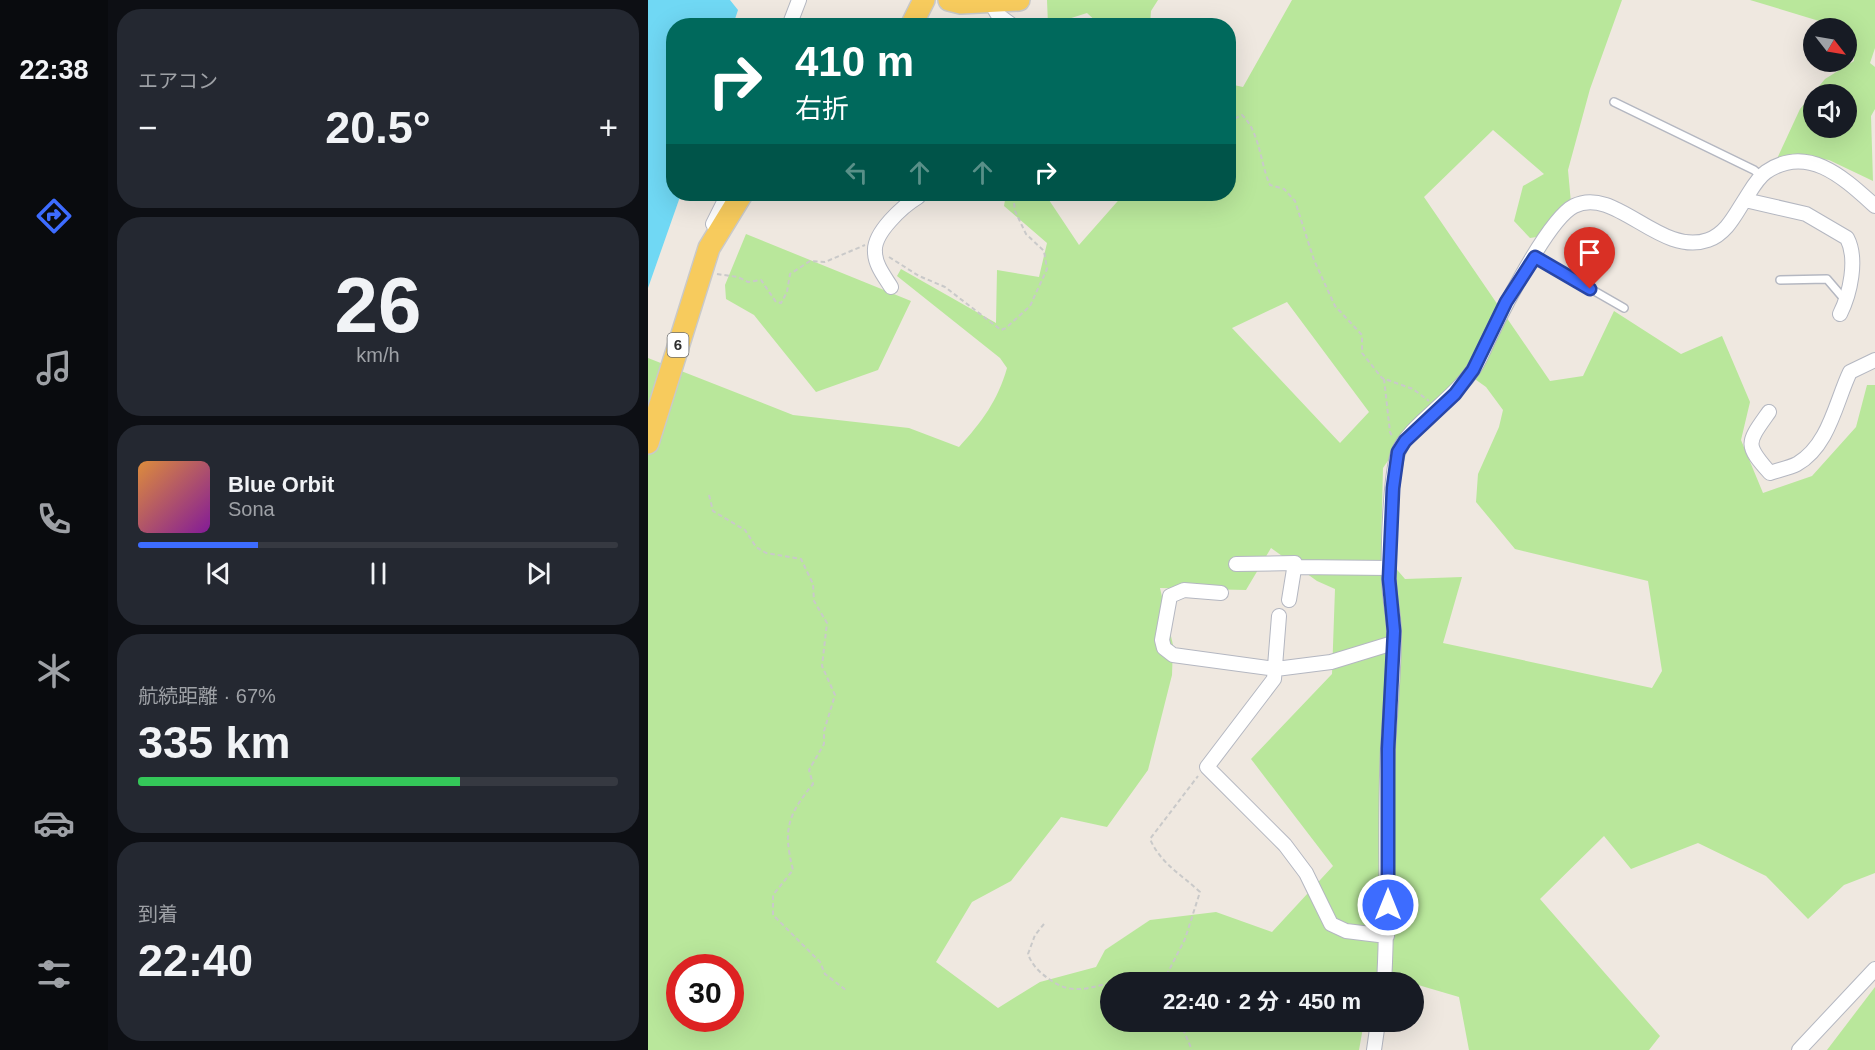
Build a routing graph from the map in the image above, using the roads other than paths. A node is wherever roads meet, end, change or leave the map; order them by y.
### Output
1 (799, 0) edge
2 (924, 0) edge
3 (948, 0) edge
4 (1019, 0) edge
5 (991, 3) junction
6 (792, 18) edge
7 (914, 18) edge
8 (1002, 18) edge
9 (1614, 102) dead end
10 (1761, 176) junction
11 (1745, 200) junction
12 (725, 201) edge
13 (738, 201) edge
14 (910, 201) edge
15 (917, 201) edge
16 (1875, 206) edge
17 (912, 215) dead end
18 (709, 248) junction
19 (1535, 257) junction
20 (1780, 280) dead end
21 (891, 288) dead end
22 (1847, 301) junction
23 (1624, 308) dead end
24 (1840, 314) dead end
25 (1875, 360) edge
26 (1769, 412) dead end
27 (648, 443) edge
28 (1236, 564) dead end
29 (1295, 567) junction
30 (1389, 568) junction
31 (1221, 592) dead end
32 (1289, 600) dead end
33 (1279, 616) dead end
34 (1393, 644) junction
35 (1276, 669) junction
36 (1387, 936) junction
37 (1875, 969) edge
38 (1385, 972) edge
39 (1377, 1032) edge
40 (1374, 1050) edge
41 (1799, 1050) edge

1 - 6 street
2 - 7 main road
3 - 5 main road
4 - 5 main road
5 - 8 street
9 - 10 lane
10 - 11 street
10 - 16 street
11 - 19 street
11 - 22 street
12 - 18 street
13 - 18 main road, 6
14 - 21 street
15 - 17 street
18 - 27 main road, 6
19 - 23 lane
19 - 30 street
20 - 22 lane
22 - 24 street
25 - 26 street
28 - 29 street
29 - 30 street
29 - 32 street
30 - 34 street
31 - 35 street
33 - 35 street
34 - 35 street
34 - 36 street
35 - 36 street
36 - 38 street
37 - 41 street
39 - 40 street

